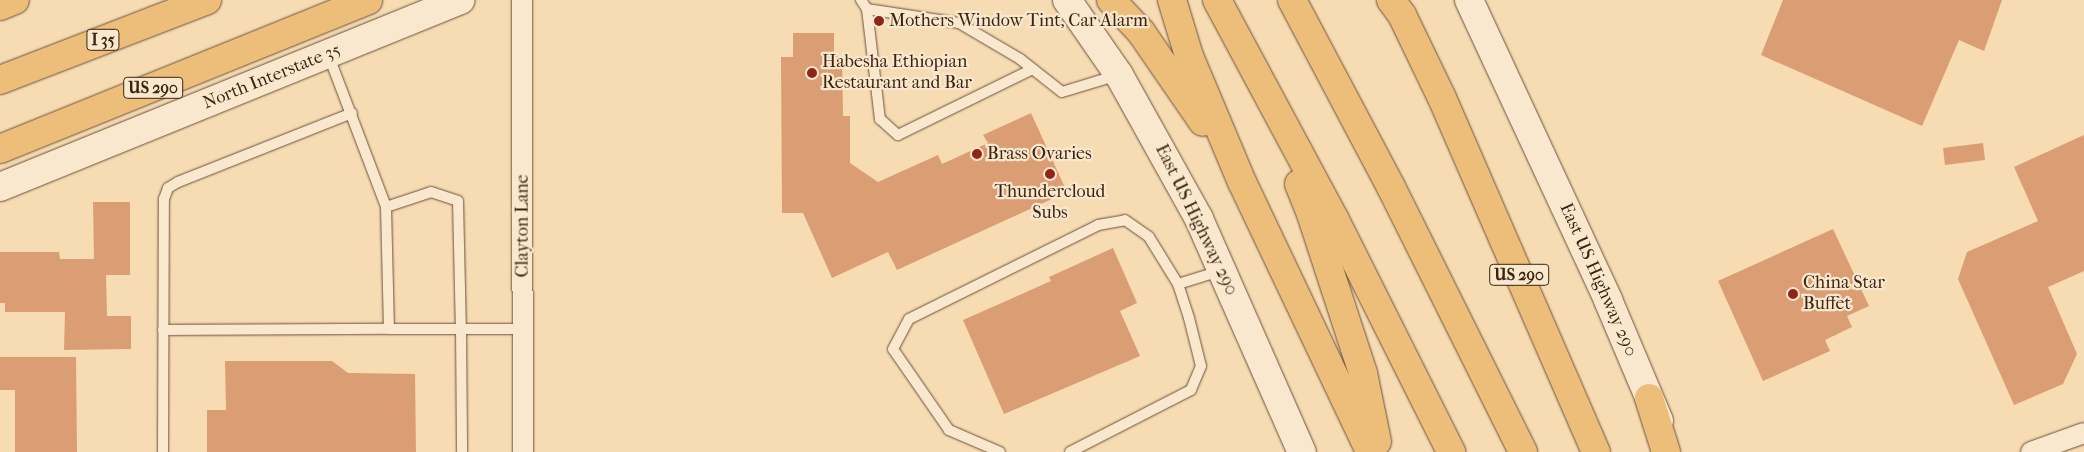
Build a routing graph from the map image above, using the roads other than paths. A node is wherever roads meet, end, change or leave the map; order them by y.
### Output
1 (15, 0) edge
2 (207, 0) edge
3 (368, 0) edge
4 (460, 0) edge
5 (522, 0) edge
6 (1050, 0) edge
7 (1067, 0) edge
8 (1110, 0) edge
9 (1172, 0) edge
10 (1217, 0) edge
11 (1292, 0) edge
12 (1391, 0) edge
13 (1470, 0) edge
14 (864, 4) edge
15 (0, 6) edge
16 (1083, 22) junction
17 (1237, 35) junction
18 (328, 54) junction
19 (1033, 69) junction
20 (1119, 75) junction
21 (0, 80) edge
22 (352, 113) junction
23 (0, 149) edge
24 (1242, 182) junction
25 (0, 187) edge
26 (386, 206) junction
27 (1222, 271) junction
28 (1178, 284) junction
29 (389, 329) junction
30 (462, 329) junction
31 (523, 329) junction
32 (163, 330) junction
33 (1649, 398) junction
34 (2084, 433) edge
35 (163, 452) edge
36 (462, 452) edge
37 (523, 452) edge
38 (1000, 452) edge
39 (1070, 452) edge
40 (1302, 452) edge
41 (1370, 452) edge
42 (1379, 452) edge
43 (1451, 452) edge
44 (1523, 452) edge
45 (1596, 452) edge
46 (1666, 452) edge
47 (1673, 452) edge
48 (2031, 452) edge

1 - 15 highway
2 - 21 highway, I 35
3 - 23 highway, US 290
4 - 18 main road, North Interstate 35
5 - 31 street, Clayton Lane
6 - 16 main road
7 - 16 main road, East US Highway 290
8 - 24 highway
9 - 24 highway
10 - 17 highway
11 - 44 highway
12 - 45 highway, US 290
13 - 33 main road, East US Highway 290
14 - 19 lane
14 - 19 lane
16 - 20 main road, East US Highway 290
17 - 42 highway
17 - 43 highway
18 - 22 lane
18 - 25 main road, North Interstate 35
19 - 20 lane
20 - 27 main road, East US Highway 290
22 - 26 lane
22 - 32 lane
24 - 41 highway
26 - 29 lane
26 - 30 lane
27 - 28 lane
27 - 40 main road, East US Highway 290
28 - 38 lane
28 - 39 lane
29 - 30 lane
29 - 32 lane
30 - 31 lane
30 - 36 lane
31 - 37 street, Clayton Lane
32 - 35 lane
33 - 46 highway
33 - 47 main road, East US Highway 290
34 - 48 street

